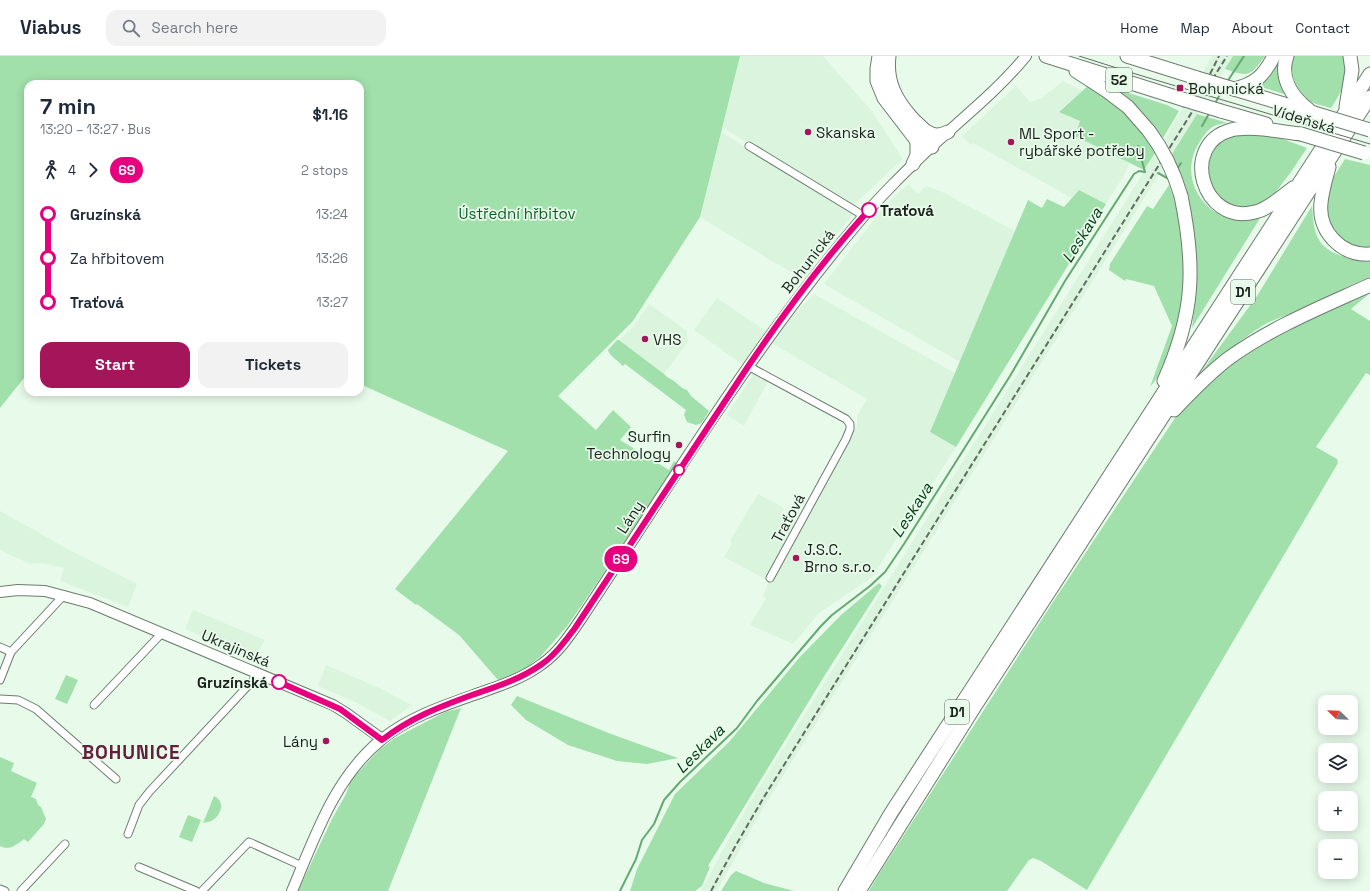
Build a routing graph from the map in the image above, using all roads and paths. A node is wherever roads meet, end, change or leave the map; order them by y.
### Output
1 (879, 56) edge
2 (889, 56) edge
3 (1026, 56) edge
4 (1127, 56) edge
5 (1274, 56) edge
6 (1287, 56) edge
7 (1350, 56) edge
8 (1048, 57) edge
9 (1370, 74) edge
10 (1234, 89) junction
11 (1370, 97) edge
12 (1314, 113) junction
13 (1345, 113) junction
14 (1370, 130) edge
15 (926, 131) junction
16 (948, 132) junction
17 (1301, 134) junction
18 (917, 141) junction
19 (749, 146) dead end
20 (932, 147) junction
21 (1333, 154) junction
22 (1368, 155) edge
23 (914, 164) junction
24 (1300, 183) junction
25 (864, 216) junction
26 (1370, 254) edge
27 (1370, 285) edge
28 (777, 325) joint
29 (748, 366) junction
30 (1149, 427) junction
31 (770, 578) dead end
32 (0, 592) edge
33 (64, 595) junction
34 (162, 633) junction
35 (0, 647) edge
36 (11, 652) junction
37 (259, 674) junction
38 (0, 680) edge
39 (0, 699) edge
40 (94, 705) dead end
41 (382, 740) junction
42 (116, 779) dead end
43 (128, 834) dead end
44 (65, 844) dead end
45 (302, 866) junction
46 (138, 867) dead end
47 (0, 889) edge
48 (5, 891) edge
49 (21, 891) edge
50 (196, 891) edge
51 (202, 891) edge
52 (292, 891) edge
53 (845, 891) edge
54 (859, 891) edge

1 - 18 highway
2 - 15 highway
3 - 16 street, Bohunická
4 - 10 highway, Vídeňská / 52, bridge
5 - 10 highway
6 - 12 highway
7 - 13 highway
8 - 17 highway, Vídeňská / 52, bridge
8 - 30 highway, bridge
9 - 13 highway, D1
10 - 12 highway, Vídeňská / 52
11 - 21 highway, D1
12 - 14 highway, Vídeňská / 52, bridge
13 - 24 highway, D1
15 - 16 highway
15 - 20 highway
16 - 20 street, Bohunická
17 - 22 highway, Vídeňská / 52, bridge
17 - 24 highway
18 - 20 highway
18 - 23 highway
19 - 25 street
20 - 23 street, Bohunická
21 - 26 highway
21 - 30 highway, D1
23 - 25 street, Bohunická
24 - 30 highway, D1
25 - 28 street, Bohunická
27 - 30 highway
28 - 29 street, Lány
29 - 31 street, Traťová
29 - 41 street, Lány
30 - 53 highway, D1
30 - 54 highway, D1
32 - 33 street, Ukrajinská
33 - 34 street, Ukrajinská
33 - 36 street
34 - 37 street, Ukrajinská
34 - 40 street
35 - 36 street
36 - 38 street
37 - 41 street, Ukrajinská
37 - 43 street
39 - 42 street
41 - 45 street, Lány
44 - 49 street
45 - 51 street
45 - 52 street, Lány
46 - 50 street
47 - 48 street

